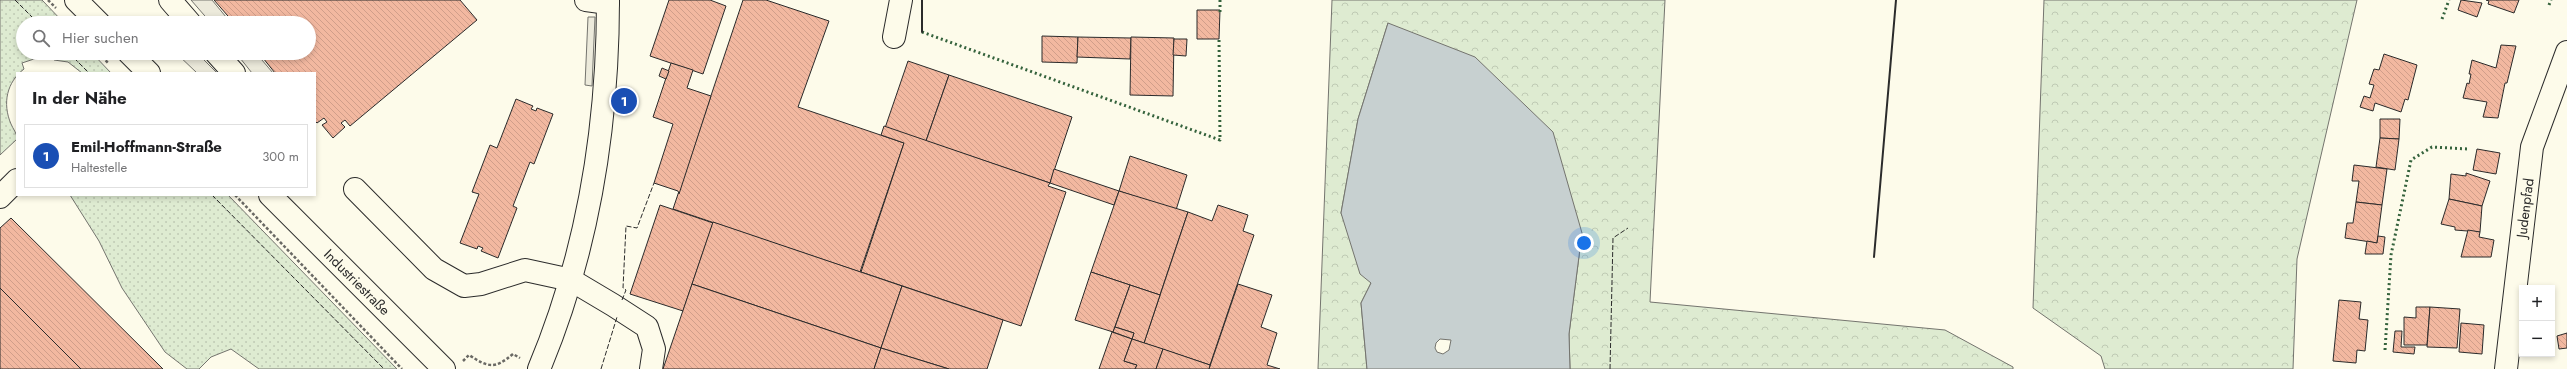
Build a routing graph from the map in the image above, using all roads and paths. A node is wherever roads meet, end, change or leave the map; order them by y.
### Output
1 (76, 0) edge
2 (170, 0) edge
3 (586, 0) edge
4 (901, 0) edge
5 (608, 1) edge
6 (92, 16) edge
7 (184, 16) edge
8 (894, 37) dead end
9 (2567, 52) edge
10 (136, 60) edge
11 (222, 60) edge
12 (148, 72) edge
13 (233, 72) edge
14 (16, 181) edge
15 (355, 189) dead end
16 (236, 196) edge
17 (271, 196) edge
18 (0, 197) edge
19 (571, 280) junction
20 (452, 367) edge
21 (539, 368) edge
22 (402, 369) edge
23 (651, 369) edge
24 (2506, 369) edge

1 - 6 street
2 - 7 street
3 - 5 street
4 - 8 street
5 - 19 street
9 - 24 street, Judenpfad
10 - 12 street
11 - 13 street
14 - 18 street
15 - 19 street
16 - 22 path
17 - 20 street, Industriestraße
19 - 21 street
19 - 23 street
20 - 21 path

